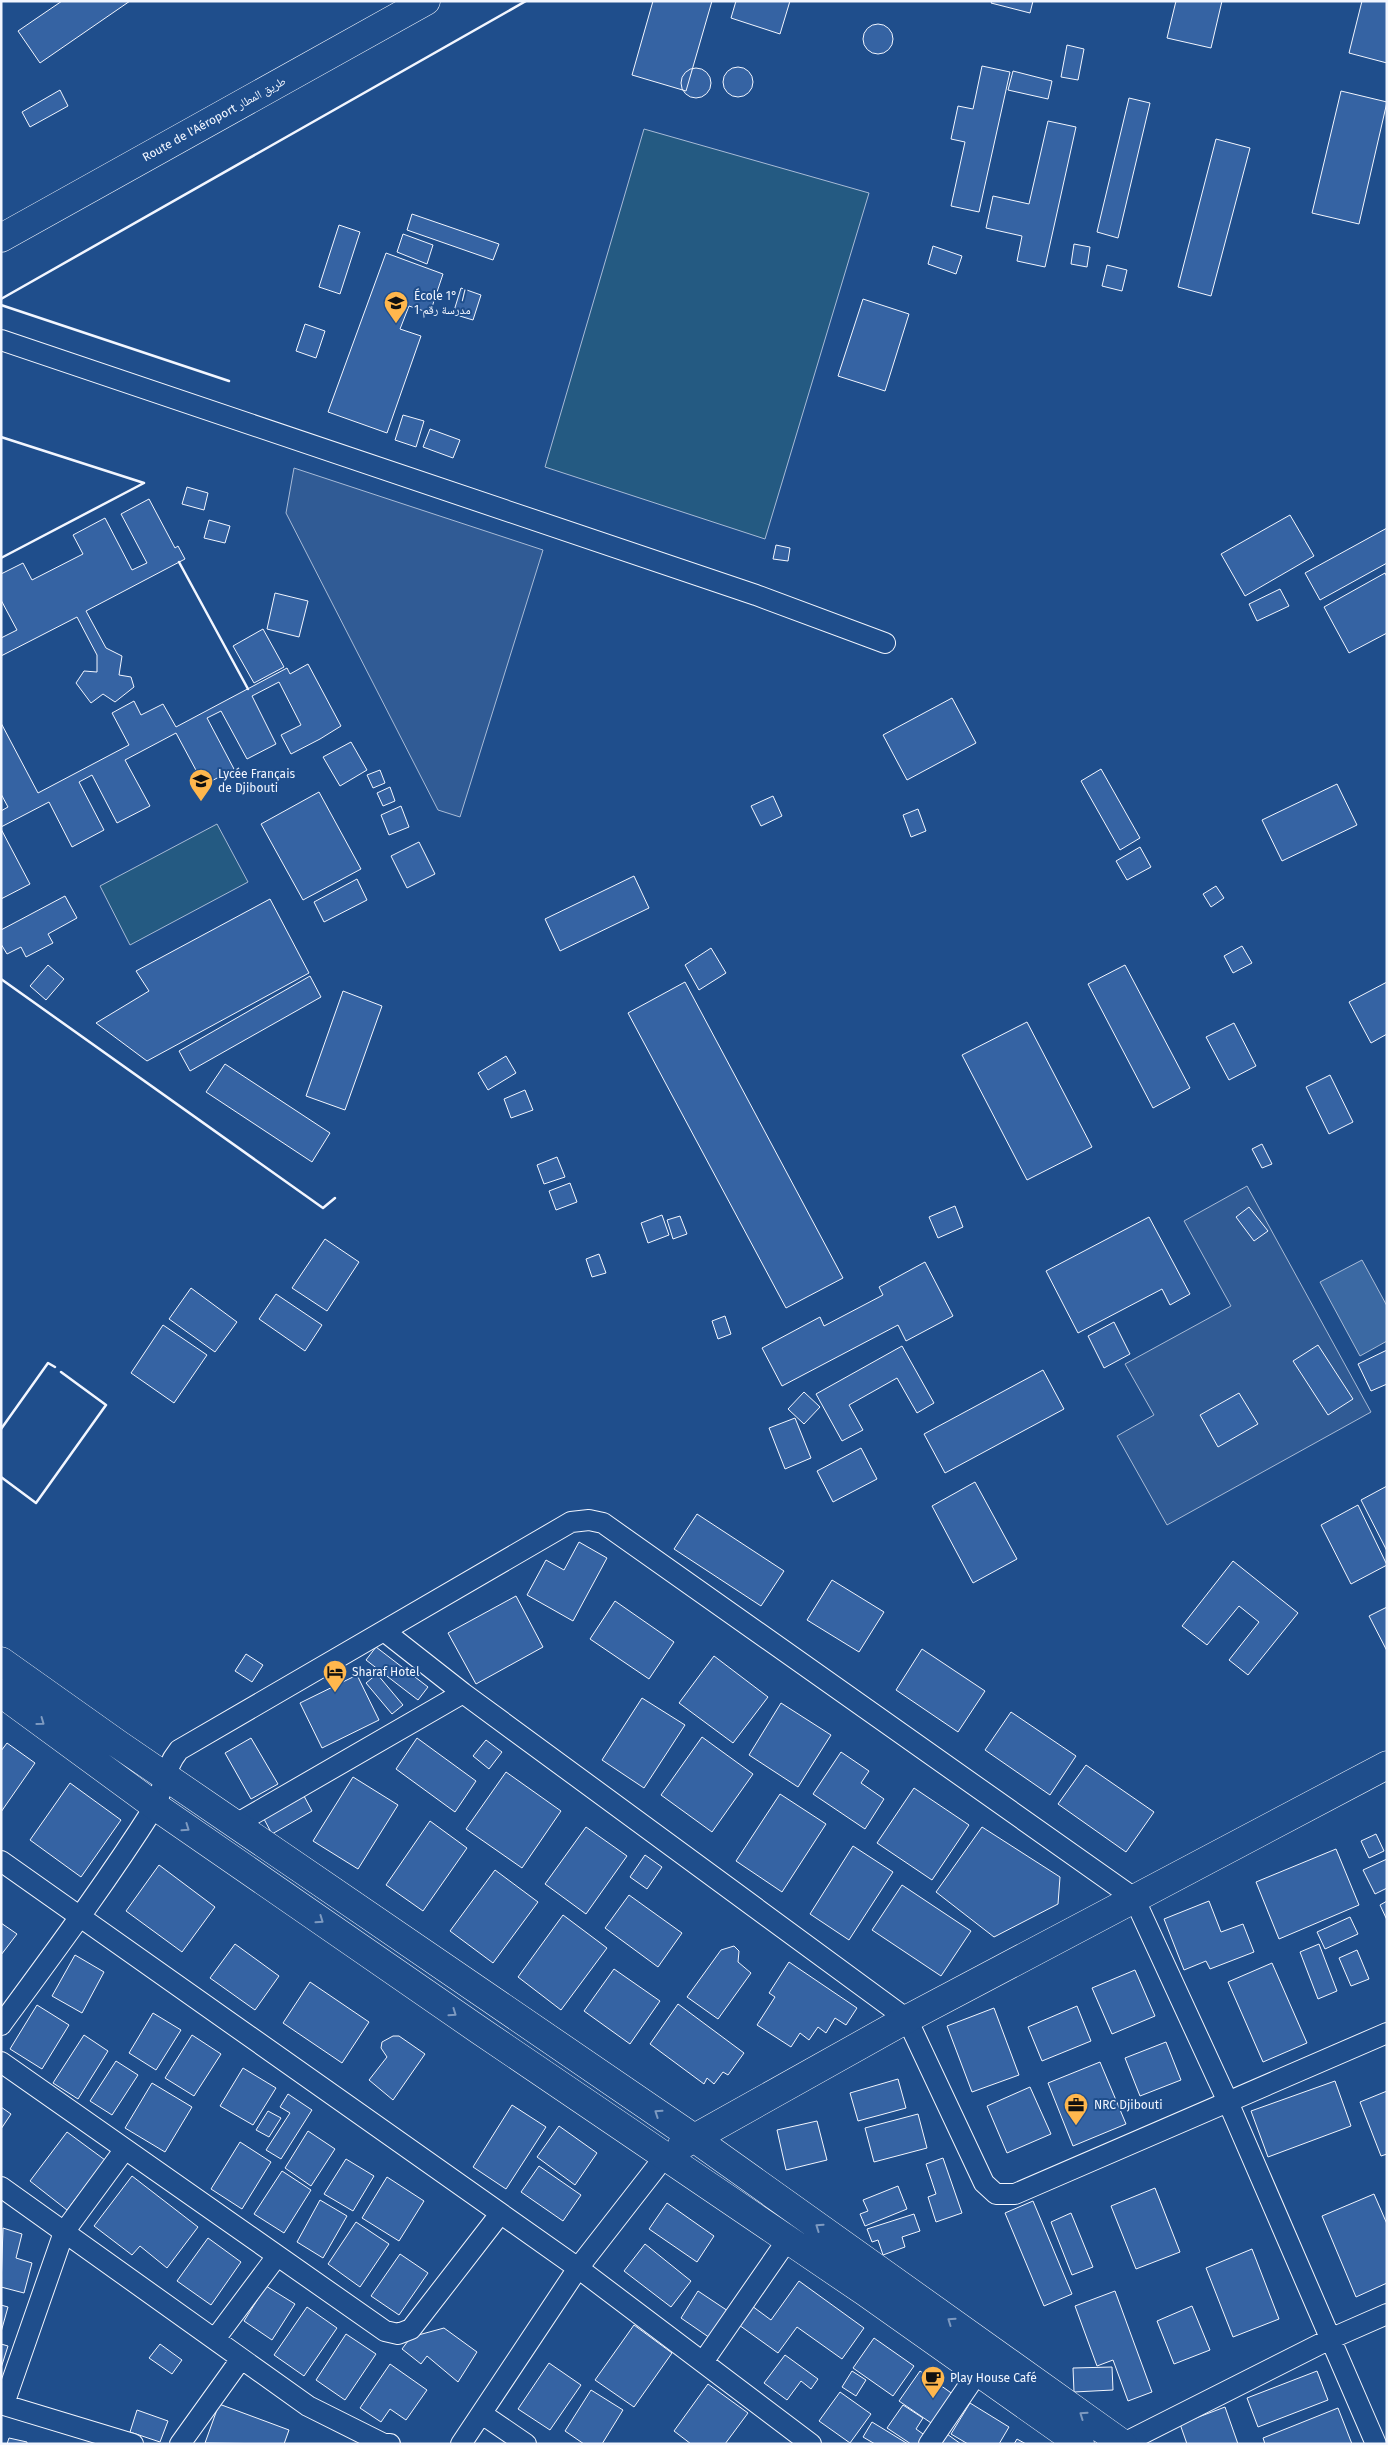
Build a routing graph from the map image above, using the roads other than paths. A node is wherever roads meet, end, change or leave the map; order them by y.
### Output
1 (426, 1) edge
2 (1, 238) edge
3 (1, 340) edge
4 (885, 643) dead end
5 (384, 1631) junction
6 (1, 1661) edge
7 (1, 1693) edge
8 (463, 1693) junction
9 (1387, 1765) edge
10 (164, 1775) junction
11 (155, 1806) junction
12 (236, 1824) junction
13 (1, 1861) edge
14 (1134, 1898) junction
15 (80, 1916) junction
16 (907, 2019) junction
17 (1, 2025) edge
18 (1387, 2033) edge
19 (1, 2062) edge
20 (1228, 2102) junction
21 (694, 2138) junction
22 (125, 2149) junction
23 (666, 2155) junction
24 (1, 2186) edge
25 (500, 2214) junction
26 (64, 2232) junction
27 (788, 2239) junction
28 (277, 2256) junction
29 (578, 2268) junction
30 (1387, 2314) edge
31 (215, 2339) junction
32 (1330, 2339) junction
33 (241, 2359) junction
34 (703, 2362) junction
35 (978, 2372) junction
36 (3, 2404) edge
37 (482, 2414) junction
38 (133, 2444) edge
39 (180, 2444) edge
40 (390, 2444) edge
41 (462, 2444) edge
42 (526, 2444) edge
43 (811, 2444) edge
44 (929, 2444) edge
45 (1080, 2444) edge
46 (1122, 2444) edge
47 (1376, 2444) edge

1 - 2 street, Route de l'Aéroport طريق المطار
3 - 4 street
5 - 8 street
5 - 10 street
5 - 14 street
6 - 10 street
7 -> 11 street
8 - 12 street
8 - 16 street
9 - 14 street
10 - 11 street
10 - 12 street
11 - 15 street
11 -> 23 street
21 -> 12 street
13 - 15 street
14 - 16 street
14 - 20 street
15 - 17 street
15 - 25 street
16 - 20 street
16 - 21 street
18 - 20 street
19 - 22 street
20 - 32 street
21 - 23 street
46 -> 21 street
22 - 26 street
22 - 28 street
23 - 27 street
23 - 29 street
24 - 26 street
25 - 28 street
25 - 29 street
26 - 31 street
26 - 36 street
27 - 34 street
27 - 35 street
28 - 31 street
29 - 34 street
29 - 37 street
30 - 32 street
31 - 33 street
32 - 46 street
32 - 47 street
33 - 39 street
33 - 40 street
34 - 43 street
35 - 44 street
35 - 45 street
36 - 38 street
37 - 41 street
37 - 42 street

